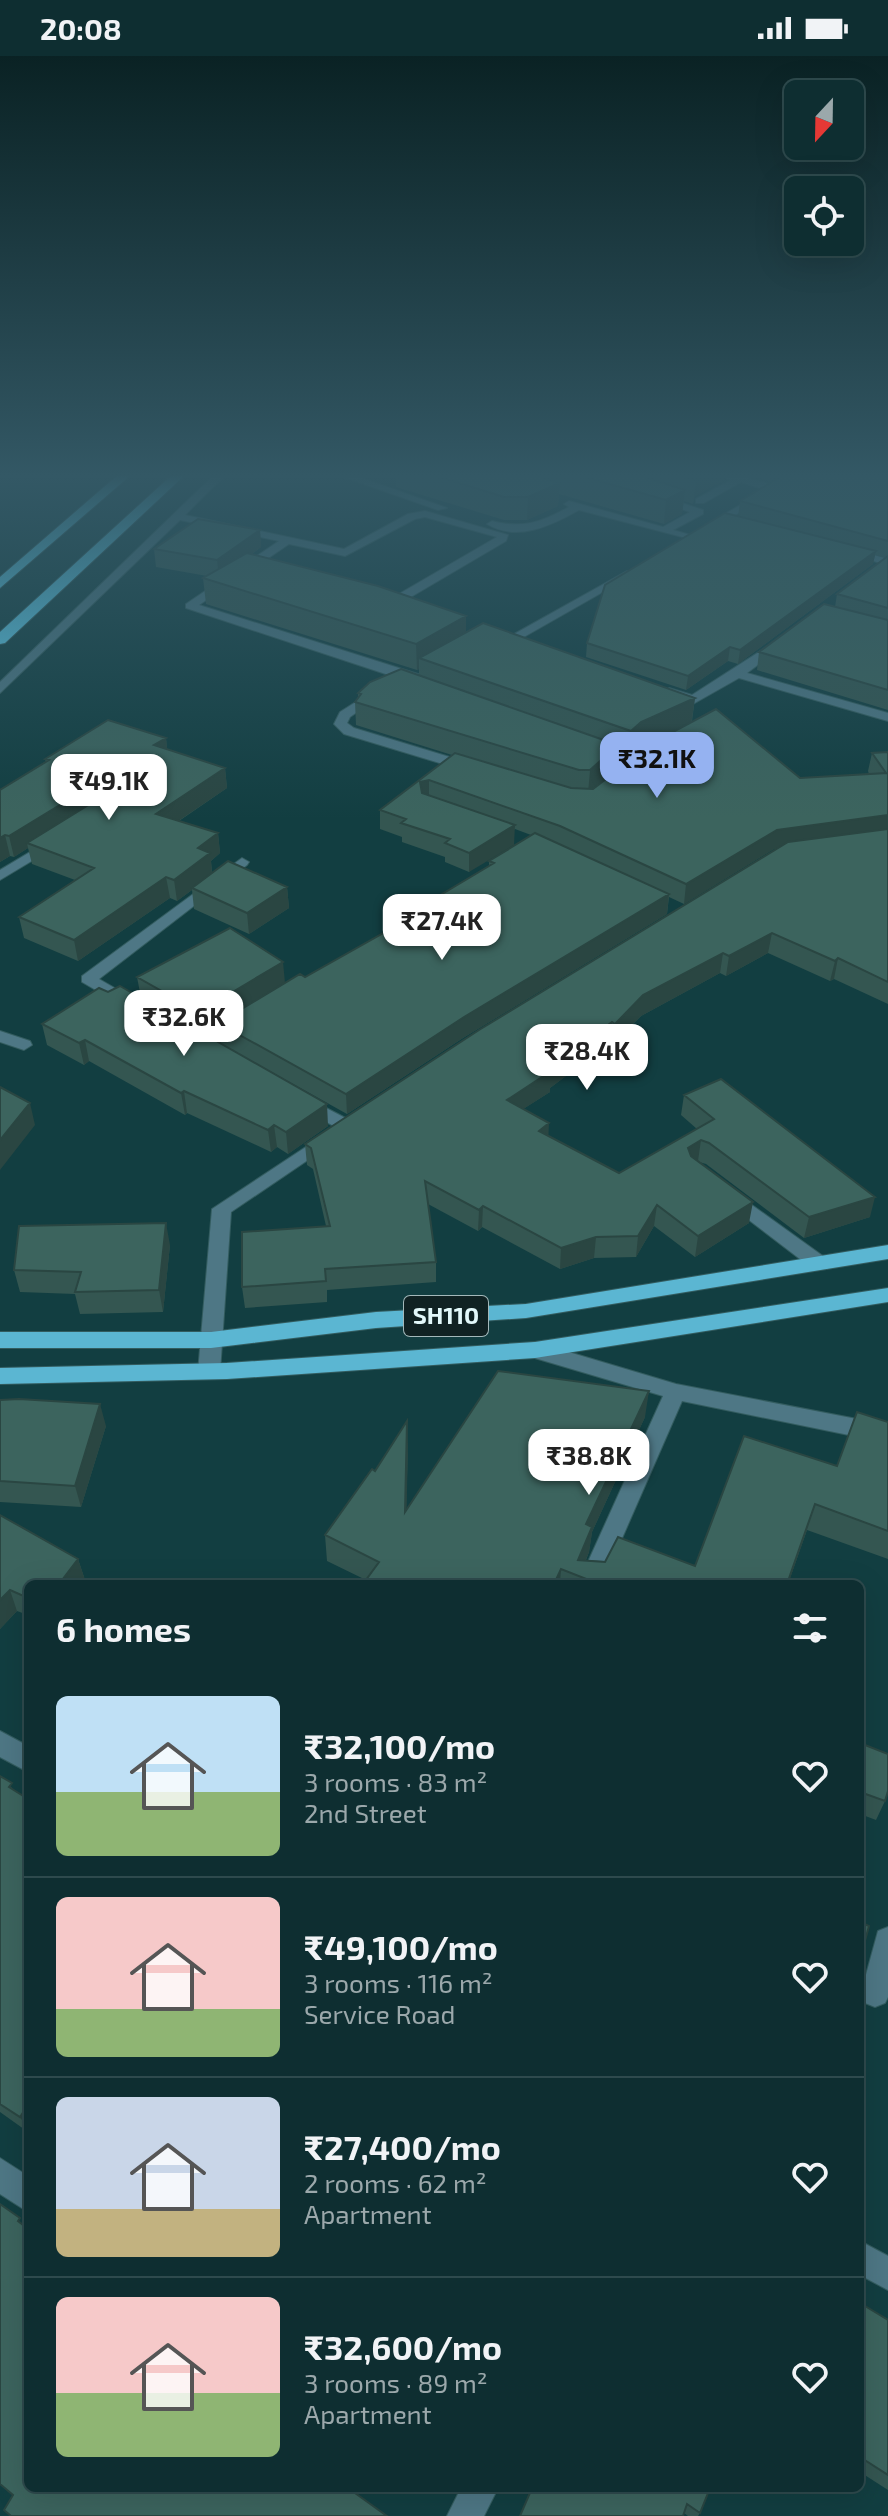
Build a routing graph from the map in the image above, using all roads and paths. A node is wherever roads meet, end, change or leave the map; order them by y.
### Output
1 (56, 589) edge
2 (103, 589) edge
3 (215, 589) edge
4 (414, 589) edge
5 (603, 589) edge
6 (370, 604) edge
7 (384, 607) junction
8 (398, 612) edge
9 (796, 631) edge
10 (0, 640) edge
11 (480, 642) edge
12 (525, 645) edge
13 (506, 647) junction
14 (738, 674) junction
15 (421, 679) edge
16 (0, 689) edge
17 (388, 690) edge
18 (662, 690) edge
19 (888, 717) edge
20 (582, 748) edge
21 (645, 755) edge
22 (485, 773) edge
23 (64, 835) edge
24 (242, 862) dead end
25 (0, 876) edge
26 (255, 1012) edge
27 (149, 1014) edge
28 (0, 1036) edge
29 (202, 1044) edge
30 (24, 1045) dead end
31 (294, 1097) edge
32 (709, 1180) edge
33 (888, 1252) edge
34 (820, 1264) junction
35 (888, 1295) edge
36 (0, 1340) edge
37 (211, 1340) junction
38 (535, 1350) junction
39 (209, 1372) junction
40 (0, 1376) edge
41 (676, 1392) junction
42 (888, 1434) edge
43 (592, 1580) edge
44 (0, 1743) edge
45 (24, 1758) edge
46 (888, 1941) edge
47 (875, 1993) dead end
48 (0, 2174) edge
49 (24, 2193) edge
50 (864, 2259) edge
51 (888, 2274) edge
52 (478, 2492) edge
53 (465, 2516) edge

1 - 10 highway
2 - 16 street
3 - 15 street
4 - 7 street
5 - 13 street
6 - 7 street
7 - 8 street
9 - 14 street
11 - 13 street
12 - 13 street
14 - 18 street
14 - 19 street
17 - 22 street
20 - 21 street
23 - 25 street
24 - 27 street
26 - 29 street
28 - 30 street
31 - 37 street
32 - 34 street
33 - 34 main road, SH110
34 - 37 main road, SH110
35 - 38 main road, SH110
36 - 37 main road, SH110
37 - 39 street
38 - 39 main road, SH110
38 - 41 street
39 - 40 main road, SH110
41 - 42 street
41 - 43 street
44 - 45 street
46 - 47 street
48 - 49 street
50 - 51 street
52 - 53 street

